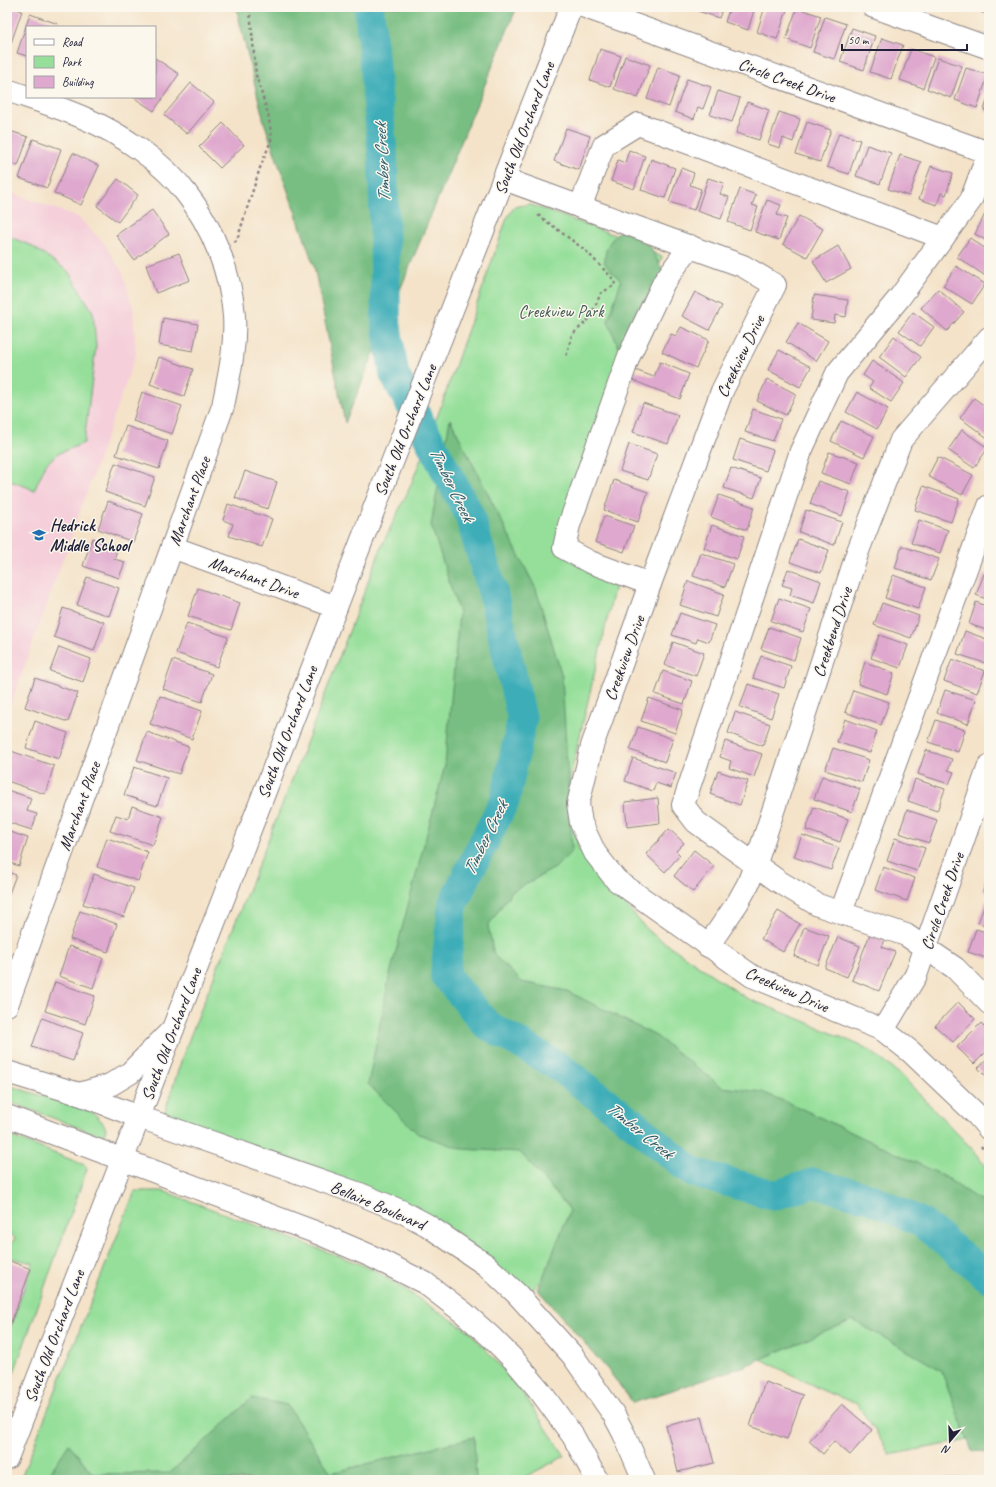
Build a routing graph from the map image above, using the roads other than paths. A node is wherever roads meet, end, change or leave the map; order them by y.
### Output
1 (571, 7) edge
2 (586, 7) edge
3 (874, 7) edge
4 (989, 48) edge
5 (7, 90) edge
6 (26, 97) edge
7 (29, 98) edge
8 (989, 153) edge
9 (504, 179) junction
10 (580, 206) junction
11 (943, 238) junction
12 (690, 246) junction
13 (989, 338) edge
14 (989, 506) edge
15 (172, 547) junction
16 (650, 584) junction
17 (336, 607) junction
18 (989, 766) edge
19 (756, 865) junction
20 (841, 912) junction
21 (708, 946) junction
22 (925, 948) junction
23 (989, 1003) edge
24 (7, 1005) edge
25 (173, 1029) junction
26 (883, 1030) junction
27 (7, 1072) edge
28 (79, 1094) junction
29 (7, 1116) edge
30 (139, 1117) junction
31 (989, 1129) edge
32 (122, 1159) junction
33 (14, 1418) edge
34 (7, 1458) edge
35 (597, 1480) edge
36 (644, 1480) edge

1 - 9 street, South Old Orchard Lane
2 - 8 street, Circle Creek Drive
3 - 4 street
5 - 6 street, Marchant Place
7 - 15 street, Marchant Place
8 - 11 street
9 - 10 street, Creekview Drive
9 - 17 street, South Old Orchard Lane
10 - 11 street
10 - 12 street, Creekview Drive
11 - 19 street
12 - 16 street, Creekview Drive
12 - 16 street
13 - 19 street, Creekbend Drive
14 - 20 street
15 - 17 street, Marchant Drive
15 - 24 street, Marchant Place
16 - 21 street, Creekview Drive
17 - 25 street, South Old Orchard Lane
18 - 22 street, Circle Creek Drive
19 - 20 street
19 - 21 street, Creekbend Drive
20 - 22 street
21 - 26 street, Creekview Drive
22 - 23 street
22 - 26 street, Circle Creek Drive
25 - 28 street
25 - 30 street, South Old Orchard Lane
26 - 31 street, Creekview Drive
27 - 28 street, Bellaire Boulevard
28 - 30 street, Bellaire Boulevard
29 - 32 street
30 - 32 street, South Old Orchard Lane
30 - 36 street, Bellaire Boulevard
32 - 33 street, South Old Orchard Lane
32 - 35 street
33 - 34 street, South Old Orchard Lane

